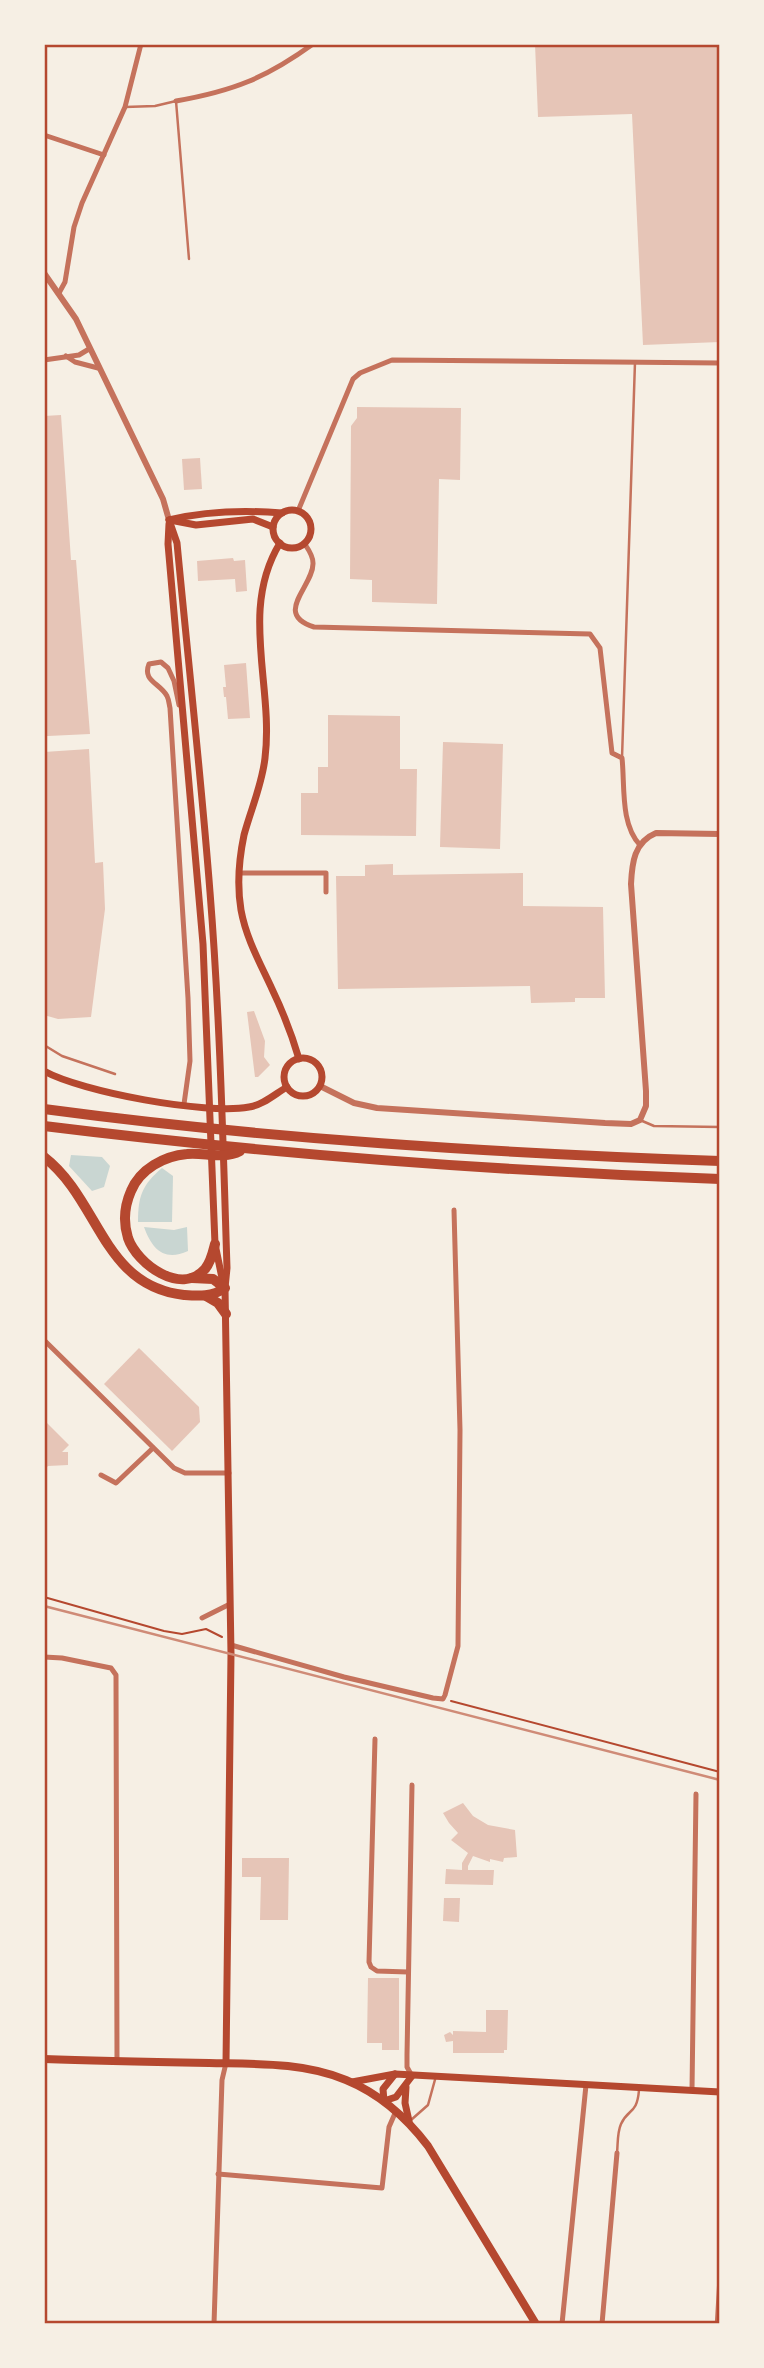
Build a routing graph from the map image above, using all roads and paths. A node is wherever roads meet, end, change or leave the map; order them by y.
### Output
1 (141, 44) edge
2 (313, 44) edge
3 (176, 101) junction
4 (125, 107) junction
5 (44, 135) edge
6 (104, 155) junction
7 (190, 259) dead end
8 (44, 274) edge
9 (60, 293) junction
10 (89, 349) junction
11 (65, 356) junction
12 (44, 360) edge
13 (635, 362) junction
14 (720, 363) edge
15 (99, 368) junction
16 (298, 511) junction
17 (282, 513) junction
18 (169, 520) junction
19 (273, 527) junction
20 (280, 543) junction
21 (304, 543) junction
22 (183, 723) junction
23 (622, 758) junction
24 (720, 834) edge
25 (640, 845) junction
26 (239, 873) junction
27 (326, 892) dead end
28 (44, 1045) edge
29 (299, 1059) junction
30 (44, 1071) edge
31 (115, 1073) dead end
32 (320, 1086) junction
33 (287, 1087) junction
34 (184, 1104) junction
35 (44, 1109) edge
36 (640, 1120) junction
37 (44, 1126) edge
38 (720, 1127) edge
39 (243, 1149) junction
40 (44, 1157) edge
41 (720, 1161) edge
42 (720, 1179) edge
43 (454, 1210) dead end
44 (215, 1244) junction
45 (190, 1278) junction
46 (225, 1288) junction
47 (206, 1296) junction
48 (226, 1314) junction
49 (44, 1340) edge
50 (153, 1448) junction
51 (229, 1473) junction
52 (101, 1475) dead end
53 (44, 1597) edge
54 (230, 1604) junction
55 (202, 1618) dead end
56 (231, 1644) junction
57 (44, 1657) edge
58 (443, 1699) junction
59 (375, 1739) dead end
60 (720, 1772) edge
61 (412, 1785) dead end
62 (696, 1794) dead end
63 (408, 1972) junction
64 (44, 2059) edge
65 (117, 2060) junction
66 (226, 2063) junction
67 (395, 2074) junction
68 (412, 2076) junction
69 (436, 2077) junction
70 (352, 2082) junction
71 (586, 2085) junction
72 (406, 2087) junction
73 (639, 2087) junction
74 (692, 2090) junction
75 (720, 2092) edge
76 (384, 2101) junction
77 (396, 2111) junction
78 (409, 2121) junction
79 (617, 2153) joint
80 (218, 2174) junction
81 (720, 2256) edge
82 (214, 2324) edge
83 (536, 2324) edge
84 (562, 2324) edge
85 (602, 2324) edge
86 (716, 2324) edge

1 - 4 street
2 - 3 street
3 - 4 lane
3 - 7 lane
4 - 6 street
5 - 6 street
6 - 9 street
8 - 9 street
9 - 10 street
10 - 11 street
10 - 15 street
11 - 12 street
11 - 15 street
13 - 14 street
13 - 16 street
13 - 23 lane
15 - 18 street
16 - 17 main road
16 - 21 main road
17 - 18 main road
17 - 19 main road
18 - 19 main road
18 - 22 main road
18 - 46 main road
19 - 20 main road
20 - 21 main road
20 - 26 main road
21 - 23 street
22 - 34 street
22 - 44 main road
23 - 25 street
24 - 25 street
25 - 36 street
26 - 27 street
26 - 29 main road
28 - 31 lane
29 - 32 main road
29 - 33 main road
30 - 34 main road
32 - 33 main road
32 - 36 street
33 - 34 main road
35 - 41 highway
36 - 38 lane
37 - 39 highway
39 - 42 highway
39 - 45 highway
40 - 47 highway
43 - 58 street
44 - 45 highway
44 - 46 main road
45 - 46 highway
46 - 47 highway
46 - 48 main road
47 - 48 highway
48 - 51 main road
49 - 50 street
50 - 51 street
50 - 52 street
51 - 54 main road
53 - 56 path
54 - 55 street
54 - 56 main road
56 - 58 street
56 - 66 main road
57 - 65 street
58 - 60 path
59 - 63 street
61 - 63 street
62 - 74 street
63 - 68 street
64 - 65 main road
65 - 66 main road
66 - 70 main road
66 - 80 street
67 - 68 main road
67 - 70 main road
67 - 76 main road
68 - 69 main road
68 - 72 main road
69 - 71 main road
69 - 78 lane
70 - 76 main road
71 - 73 main road
71 - 84 street
72 - 76 main road
72 - 78 main road
73 - 74 main road
73 - 79 lane
74 - 75 main road
76 - 77 main road
77 - 78 main road
77 - 80 street
78 - 83 main road
79 - 85 street
80 - 82 street
81 - 86 lane

